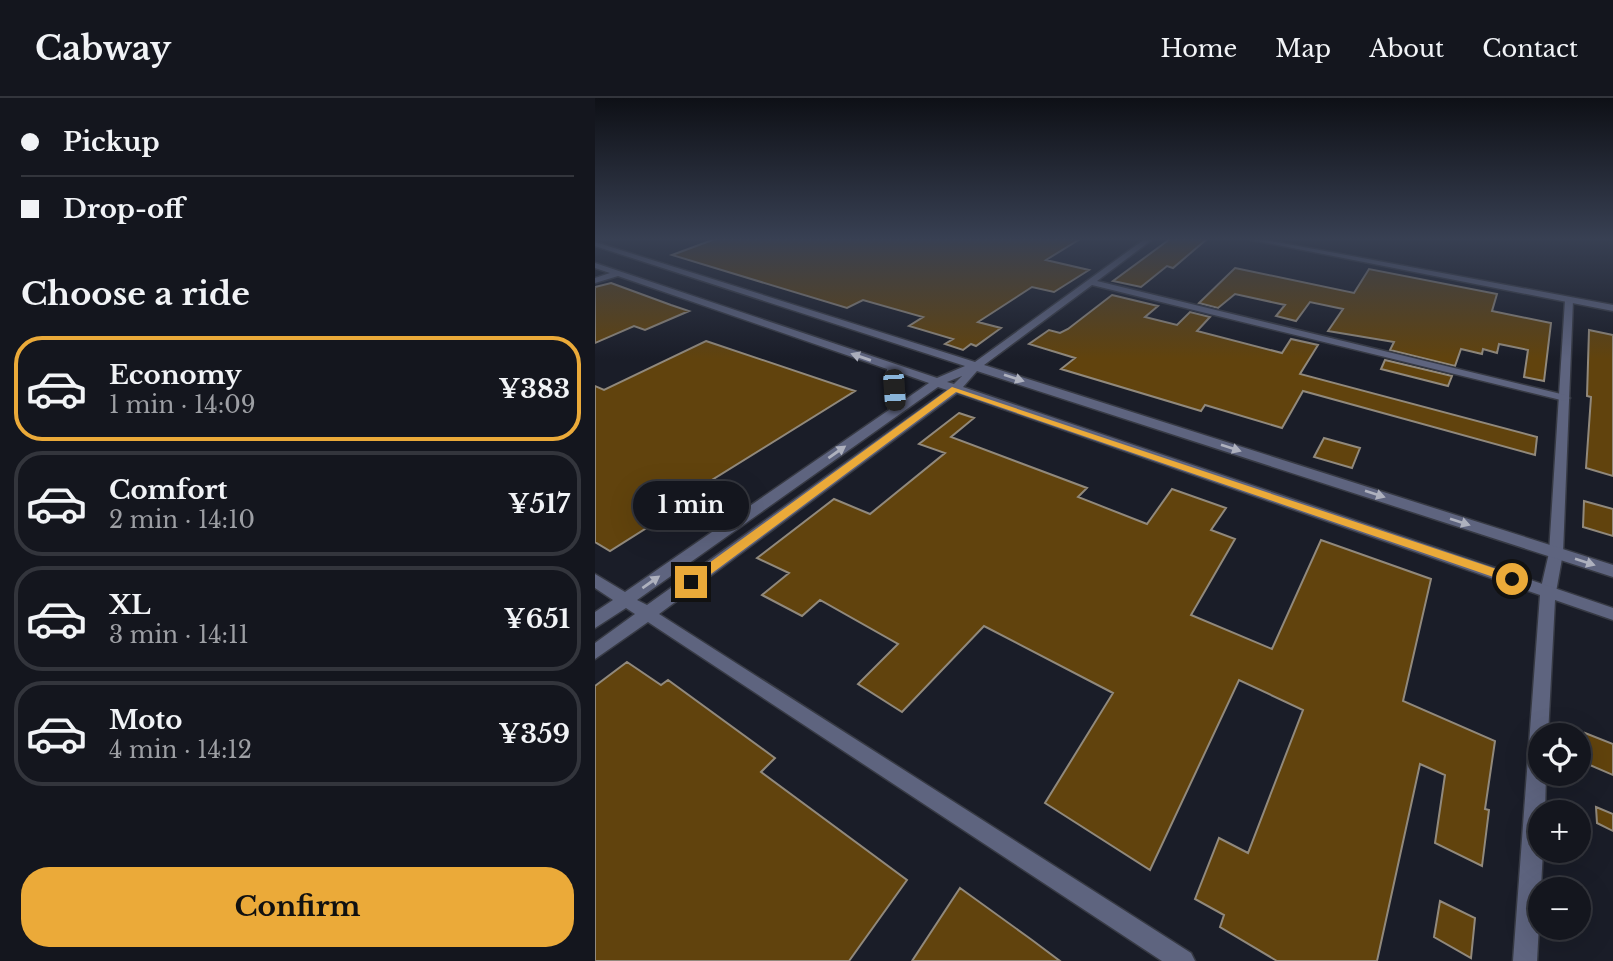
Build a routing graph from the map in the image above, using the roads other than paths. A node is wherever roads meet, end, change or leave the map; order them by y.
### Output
1 (636, 279) edge
2 (703, 279) edge
3 (1093, 279) edge
4 (1461, 279) edge
5 (1089, 282) junction
6 (1569, 300) junction
7 (1613, 308) edge
8 (976, 366) junction
9 (893, 368) junction
10 (936, 383) junction
11 (955, 389) junction
12 (1565, 398) junction
13 (895, 411) junction
14 (1556, 553) junction
15 (1613, 571) edge
16 (595, 580) edge
17 (1548, 592) junction
18 (625, 600) junction
19 (647, 614) junction
20 (1613, 614) edge
21 (595, 621) edge
22 (595, 652) edge
23 (1184, 961) edge
24 (1525, 961) edge

9 -> 1 street
2 - 8 street
3 - 5 street
4 - 6 street
5 - 8 street
5 - 12 street
6 - 7 street
6 - 12 street
8 - 10 street
8 - 11 street
8 -> 14 street
9 - 10 street
9 - 13 street
10 - 11 street
10 - 13 street
11 - 17 street
11 - 19 street
12 - 14 street
18 -> 13 street
14 -> 15 street
14 - 17 street
16 - 18 street
17 - 20 street
17 - 24 street
18 - 19 street
18 - 21 street
19 - 22 street
19 - 23 street

